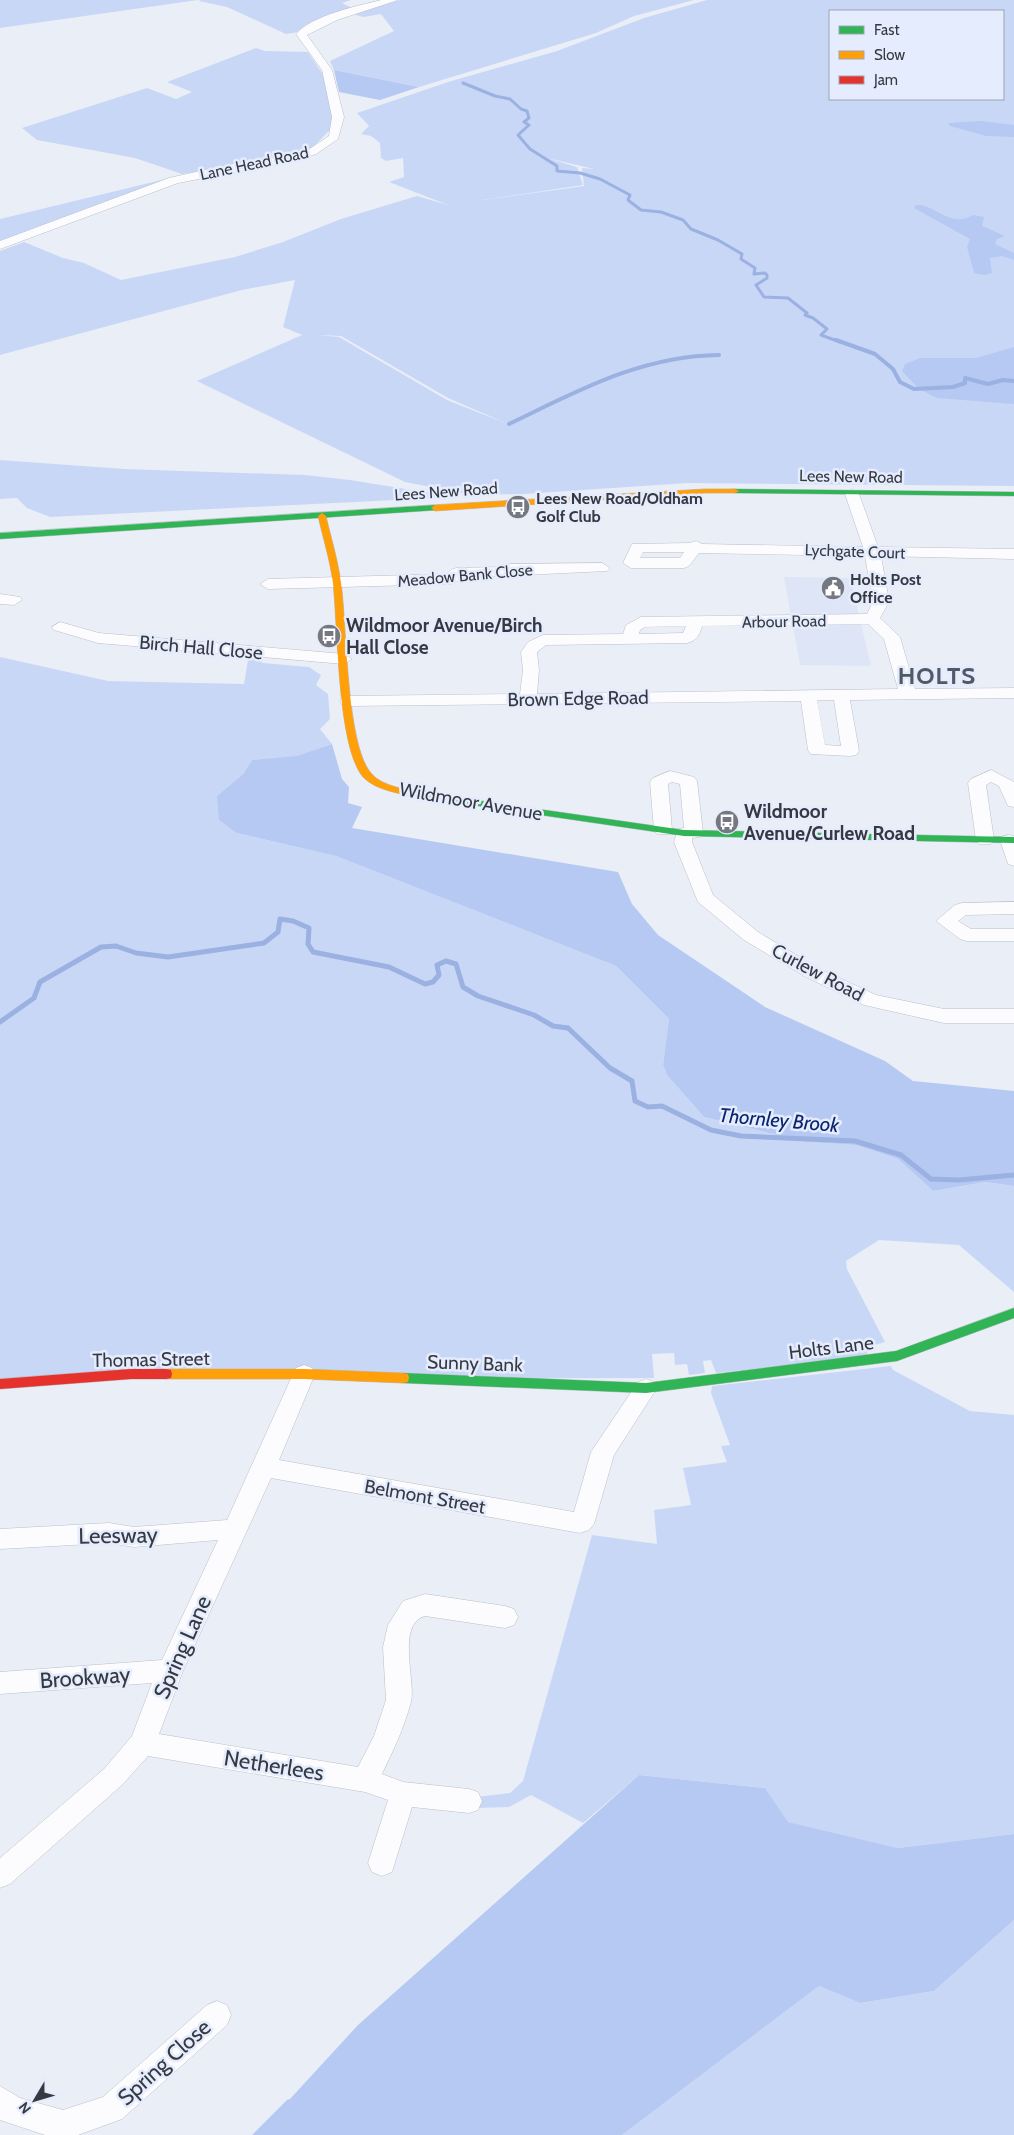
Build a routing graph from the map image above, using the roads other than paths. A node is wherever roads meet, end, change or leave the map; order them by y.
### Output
1 (393, 0) edge
2 (0, 245) edge
3 (852, 494) junction
4 (1014, 494) edge
5 (322, 516) junction
6 (0, 536) edge
7 (696, 546) dead end
8 (872, 551) junction
9 (1014, 554) edge
10 (602, 568) dead end
11 (338, 582) junction
12 (268, 584) dead end
13 (872, 619) junction
14 (60, 628) dead end
15 (344, 659) junction
16 (1014, 693) edge
17 (808, 694) junction
18 (841, 694) junction
19 (908, 694) junction
20 (528, 699) junction
21 (348, 702) junction
22 (1014, 802) edge
23 (663, 830) junction
24 (689, 833) junction
25 (985, 840) junction
26 (1011, 840) edge
27 (1014, 860) edge
28 (1014, 908) edge
29 (1014, 935) edge
30 (1014, 1016) edge
31 (1014, 1313) edge
32 (304, 1374) junction
33 (0, 1384) edge
34 (646, 1388) junction
35 (264, 1467) junction
36 (236, 1529) junction
37 (0, 1539) edge
38 (505, 1617) dead end
39 (170, 1671) junction
40 (0, 1683) edge
41 (142, 1744) junction
42 (366, 1780) junction
43 (403, 1794) junction
44 (469, 1801) dead end
45 (382, 1863) dead end
46 (0, 1875) edge
47 (217, 2015) dead end
48 (4, 2111) edge

1 - 2 street, Lane Head Road
3 - 4 street, Lees New Road
3 - 5 street, Lees New Road
3 - 8 street
5 - 6 street, Lees New Road
5 - 11 street, Wildmoor Avenue
7 - 8 street, Lychgate Court
8 - 9 street, Lychgate Court
8 - 13 street
10 - 11 street, Meadow Bank Close
11 - 12 street, Meadow Bank Close
11 - 15 street, Wildmoor Avenue
13 - 19 street
13 - 20 street, Arbour Road
14 - 15 street, Birch Hall Close
15 - 21 street, Wildmoor Avenue
16 - 19 street, Brown Edge Road
17 - 18 street, Brown Edge Road
17 - 18 street
17 - 20 street, Brown Edge Road
18 - 19 street, Brown Edge Road
20 - 21 street, Brown Edge Road
21 - 23 street, Wildmoor Avenue
22 - 25 street
23 - 24 street, Wildmoor Avenue
23 - 24 street
24 - 25 street, Wildmoor Avenue
24 - 30 street, Curlew Road
25 - 26 street, Wildmoor Avenue
26 - 27 street
28 - 29 street
31 - 34 street, Holts Lane
32 - 33 street, Thomas Street
32 - 34 street, Sunny Bank
32 - 35 street, Spring Lane
34 - 35 street, Belmont Street
35 - 36 street, Spring Lane
36 - 37 street, Leesway
36 - 39 street, Spring Lane
38 - 42 street
39 - 40 street, Brookway
39 - 41 street, Spring Lane
41 - 42 street, Netherlees
41 - 46 street, Spring Lane
42 - 43 street, Netherlees
43 - 44 street, Netherlees
43 - 45 street
47 - 48 street, Spring Close

